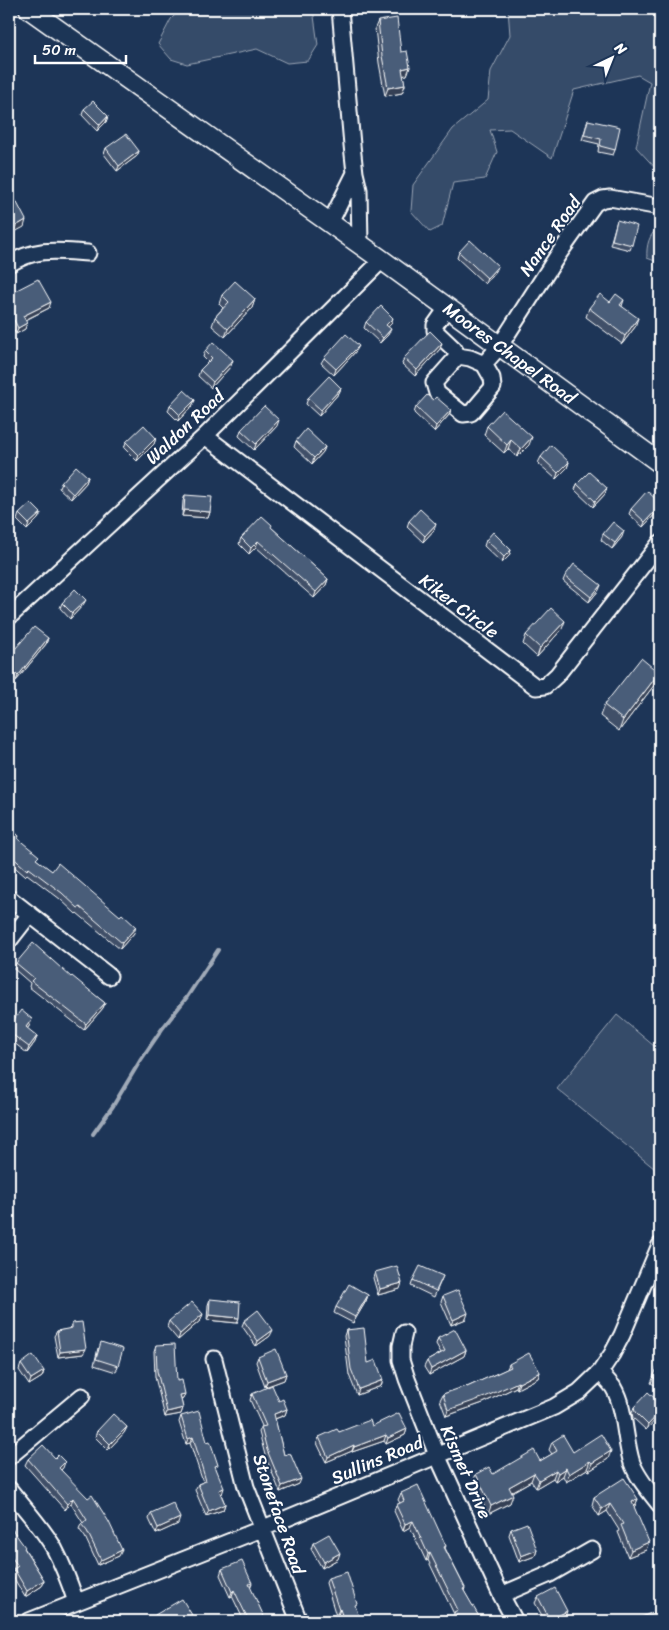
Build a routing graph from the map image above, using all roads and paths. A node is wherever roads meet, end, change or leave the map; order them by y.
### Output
1 (30, 9) edge
2 (340, 9) edge
3 (355, 173) junction
4 (660, 207) edge
5 (330, 223) junction
6 (360, 244) junction
7 (88, 253) dead end
8 (382, 260) junction
9 (9, 264) edge
10 (447, 308) junction
11 (499, 347) junction
12 (458, 356) junction
13 (484, 364) junction
14 (205, 436) junction
15 (660, 463) edge
16 (660, 543) edge
17 (9, 617) edge
18 (9, 898) edge
19 (30, 914) junction
20 (9, 941) edge
21 (108, 976) dead end
22 (660, 1245) edge
23 (404, 1333) dead end
24 (214, 1359) dead end
25 (600, 1372) junction
26 (82, 1396) dead end
27 (437, 1456) junction
28 (9, 1457) edge
29 (9, 1489) edge
30 (660, 1505) edge
31 (261, 1529) junction
32 (592, 1550) dead end
33 (501, 1596) junction
34 (76, 1602) junction
35 (29, 1621) edge
36 (299, 1621) edge
37 (515, 1621) edge

1 - 5 main road, Moores Chapel Road
2 - 3 street
3 - 5 street
3 - 6 street
4 - 11 street, Nance Road
5 - 6 main road, Moores Chapel Road
6 - 8 main road, Moores Chapel Road
7 - 9 street
8 - 10 main road, Moores Chapel Road
8 - 14 street, Waldon Road
10 - 11 main road, Moores Chapel Road
10 - 12 street
11 - 13 street, Nance Road
11 - 15 main road, Moores Chapel Road
12 - 13 street
12 - 13 street
14 - 16 street, Kiker Circle
14 - 17 street, Waldon Road
18 - 19 street
19 - 20 street
19 - 21 street
22 - 25 street, Sullins Road
23 - 27 street, Kismet Drive
24 - 31 street, Stoneface Road
25 - 27 street, Sullins Road
25 - 30 street
26 - 28 street
27 - 31 street, Sullins Road
27 - 33 street, Kismet Drive
29 - 34 street
31 - 34 street, Sullins Road
31 - 36 street, Stoneface Road
32 - 33 street
33 - 37 street, Kismet Drive
34 - 35 street, Sullins Road

